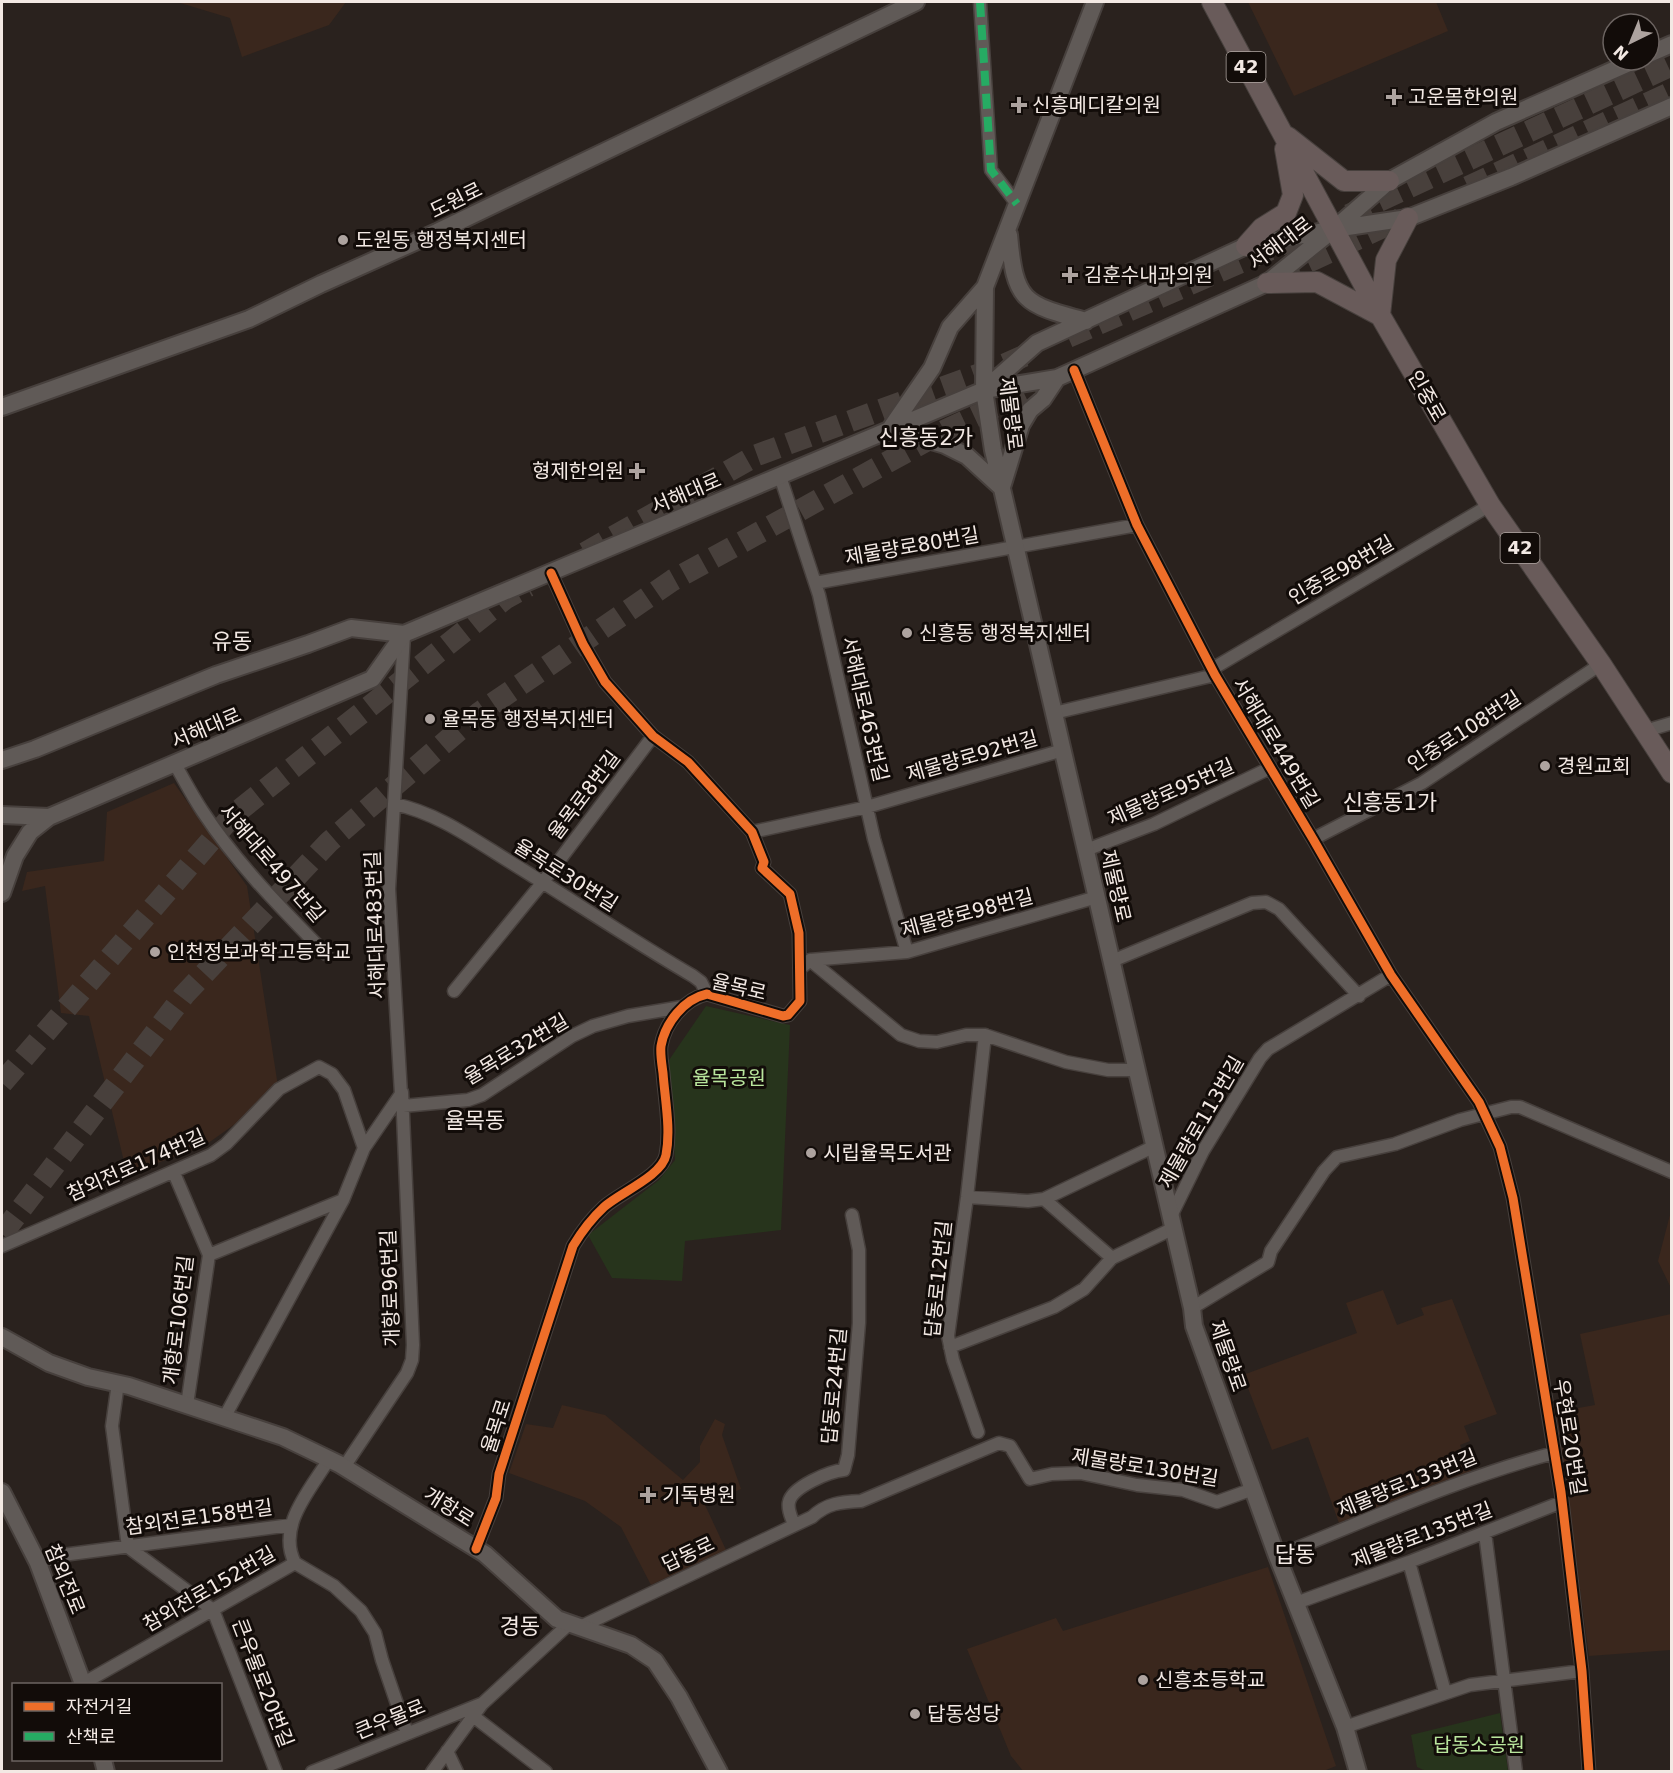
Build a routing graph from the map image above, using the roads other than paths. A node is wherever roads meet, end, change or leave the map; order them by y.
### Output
1 (916, 2) edge
2 (980, 2) edge
3 (1095, 2) edge
4 (1212, 2) edge
5 (1609, 72) edge
6 (1671, 106) edge
7 (1282, 132) junction
8 (1389, 181) junction
9 (1017, 204) junction
10 (1408, 218) junction
11 (1334, 229) junction
12 (1008, 231) junction
13 (1246, 246) junction
14 (1267, 283) junction
15 (985, 287) junction
16 (1380, 315) junction
17 (1086, 321) junction
18 (1074, 370) junction
19 (1057, 378) junction
20 (984, 390) junction
21 (2, 406) edge
22 (890, 429) junction
23 (780, 476) junction
24 (1002, 488) junction
25 (1491, 506) junction
26 (1137, 525) junction
27 (1016, 547) junction
28 (551, 573) junction
29 (815, 583) junction
30 (404, 634) junction
31 (1601, 664) junction
32 (1214, 672) junction
33 (1054, 714) junction
34 (1671, 723) edge
35 (1645, 731) junction
36 (653, 735) junction
37 (35, 749) junction
38 (1063, 750) junction
39 (2, 754) edge
40 (2, 760) edge
41 (176, 764) junction
42 (1270, 768) junction
43 (1671, 772) edge
44 (394, 804) junction
45 (867, 807) junction
46 (2, 815) edge
47 (49, 817) junction
48 (752, 832) junction
49 (1313, 838) junction
50 (1086, 850) junction
51 (543, 882) junction
52 (2, 893) edge
53 (1097, 897) junction
54 (907, 952) junction
55 (326, 954) dead end
56 (810, 960) junction
57 (1112, 961) junction
58 (800, 969) junction
59 (1391, 975) junction
60 (454, 991) dead end
61 (707, 994) junction
62 (1359, 996) junction
63 (682, 1008) junction
64 (985, 1035) junction
65 (1137, 1070) junction
66 (402, 1088) junction
67 (403, 1106) junction
68 (1485, 1113) junction
69 (1155, 1146) junction
70 (364, 1148) junction
71 (1671, 1172) edge
72 (174, 1173) junction
73 (967, 1197) junction
74 (1044, 1199) junction
75 (343, 1200) junction
76 (852, 1215) dead end
77 (1172, 1222) junction
78 (2, 1246) edge
79 (209, 1255) junction
80 (1112, 1258) junction
81 (1192, 1308) junction
82 (2, 1337) edge
83 (950, 1347) junction
84 (118, 1383) junction
85 (187, 1405) junction
86 (224, 1418) junction
87 (978, 1432) dead end
88 (1554, 1453) junction
89 (336, 1463) junction
90 (1253, 1489) junction
91 (2, 1492) edge
92 (1562, 1502) junction
93 (813, 1517) joint
94 (291, 1525) junction
95 (794, 1525) junction
96 (1485, 1533) junction
97 (128, 1547) junction
98 (476, 1549) junction
99 (1277, 1557) junction
100 (1409, 1562) junction
101 (38, 1563) junction
102 (295, 1563) junction
103 (1296, 1603) junction
104 (213, 1610) junction
105 (575, 1625) junction
106 (1582, 1671) junction
107 (1504, 1682) junction
108 (82, 1683) edge
109 (84, 1683) edge
110 (1445, 1692) junction
111 (482, 1704) junction
112 (472, 1716) junction
113 (1345, 1727) junction
114 (407, 1733) junction
115 (447, 1750) junction
116 (276, 1772) edge
117 (312, 1772) edge
118 (432, 1772) edge
119 (457, 1772) edge
120 (546, 1772) edge
121 (719, 1772) edge
122 (1358, 1772) edge
123 (1516, 1772) edge
124 (1589, 1772) edge

1 - 21 main road, 도원로
2 - 9 street
3 - 9 main road, 제물량로
4 - 7 main road, 인중로 / 42
5 - 8 main road, 서해대로
6 - 10 main road, 서해대로
7 - 8 main road
7 - 11 main road, 인중로 / 42
7 - 13 main road
8 - 11 main road, 서해대로
9 - 12 main road, 제물량로
10 - 11 main road, 서해대로
10 - 16 main road
11 - 13 main road, 서해대로
11 - 14 main road, 서해대로
11 - 16 main road, 인중로 / 42
12 - 15 main road, 제물량로
12 - 17 main road
13 - 17 main road, 서해대로
14 - 16 main road
14 - 18 main road, 서해대로
15 - 20 main road, 제물량로
15 - 22 main road
16 - 25 main road, 인중로 / 42
17 - 20 main road, 서해대로
18 - 19 main road, 서해대로
18 - 26 street, 서해대로449번길
19 - 20 main road, 서해대로
19 - 24 main road
20 - 22 main road, 서해대로
20 - 24 main road, 제물량로
22 - 23 main road, 서해대로
22 - 24 main road
23 - 28 main road, 서해대로
23 - 29 street, 서해대로463번길
24 - 27 main road, 제물량로
25 - 31 main road, 인중로 / 42
25 - 32 street, 인중로98번길
26 - 27 street
26 - 32 street, 서해대로449번길
27 - 29 street, 제물량로80번길
27 - 33 main road, 제물량로
28 - 30 main road, 서해대로
28 - 36 street, 율목로
29 - 45 street, 서해대로463번길
30 - 37 main road, 서해대로
30 - 41 main road, 서해대로
30 - 44 street, 서해대로483번길
31 - 35 main road, 인중로 / 42
31 - 49 street, 인중로108번길
32 - 33 street, 인중로98번길
32 - 42 street, 서해대로449번길
33 - 38 main road, 제물량로
34 - 35 street
35 - 43 main road, 인중로 / 42
36 - 48 street, 율목로
36 - 51 street, 율목로8번길
37 - 39 main road
37 - 40 main road, 서해대로
38 - 45 street, 제물량로92번길
38 - 50 main road, 제물량로
41 - 47 main road, 서해대로
41 - 55 street, 서해대로497번길
42 - 49 street, 서해대로449번길
42 - 50 street, 제물량로95번길
44 - 51 street, 율목로30번길
44 - 66 street, 서해대로483번길
45 - 48 street, 제물량로92번길
45 - 54 street, 서해대로463번길
46 - 47 main road, 서해대로
47 - 52 main road
48 - 58 street, 율목로
49 - 59 street, 서해대로449번길
50 - 53 main road, 제물량로
51 - 60 street, 율목로8번길
51 - 61 street, 율목로30번길
53 - 54 street, 제물량로98번길
53 - 57 main road, 제물량로
54 - 56 street, 제물량로98번길
56 - 58 street
56 - 64 street
57 - 62 street
57 - 65 main road, 제물량로
58 - 61 street, 율목로
59 - 62 street, 제물량로113번길
59 - 68 street, 서해대로449번길
61 - 63 street, 율목로
62 - 77 street, 제물량로113번길
63 - 67 street, 율목로32번길
63 - 98 street, 율목로
64 - 65 street
64 - 73 street, 답동로12번길
65 - 69 main road, 제물량로
66 - 67 street, 개항로96번길
66 - 70 street
67 - 89 street, 개항로96번길
68 - 71 street
68 - 81 street
68 - 88 street, 우현로20번길
69 - 74 street, 답동로12번길
69 - 77 main road, 제물량로
70 - 72 street, 참외전로174번길
70 - 75 street
72 - 78 street, 참외전로174번길
72 - 79 street, 개항로106번길
73 - 74 street, 답동로12번길
73 - 83 street, 답동로12번길
74 - 80 street
75 - 79 street
75 - 86 street
76 - 95 street, 답동로24번길
77 - 80 street
77 - 81 main road, 제물량로
79 - 85 street, 개항로106번길
80 - 83 street
81 - 90 main road, 제물량로
82 - 84 main road, 개항로
83 - 87 street, 답동로12번길
84 - 85 main road, 개항로
84 - 97 street
85 - 86 main road, 개항로
86 - 89 main road, 개항로
88 - 92 street, 우현로20번길
88 - 99 street, 제물량로133번길
89 - 94 street, 참외전로158번길
89 - 98 main road, 개항로
90 - 93 street, 제물량로130번길
90 - 99 main road, 제물량로
91 - 101 main road, 참외전로
92 - 96 street, 제물량로135번길
92 - 106 street, 우현로20번길
93 - 95 street, 답동로
94 - 97 street, 참외전로158번길
94 - 102 street
95 - 105 street, 답동로
96 - 100 street, 제물량로135번길
96 - 107 street
97 - 101 street, 참외전로158번길
97 - 104 street
98 - 105 main road, 개항로
99 - 103 main road, 제물량로
100 - 103 street, 제물량로135번길
100 - 110 street
101 - 108 main road, 참외전로
102 - 104 street, 참외전로152번길
102 - 114 street, 참외전로152번길
103 - 113 main road, 제물량로
104 - 109 street, 참외전로152번길
104 - 116 street, 큰우물로20번길
105 - 111 street, 큰우물로
105 - 121 main road, 개항로
106 - 107 street
106 - 124 street, 우현로20번길
107 - 110 street
107 - 123 street
110 - 113 street
111 - 112 street, 큰우물로
111 - 114 street, 큰우물로
112 - 115 street, 큰우물로
112 - 120 street
113 - 122 main road, 제물량로
114 - 117 street, 큰우물로
115 - 118 street, 큰우물로
115 - 119 street

